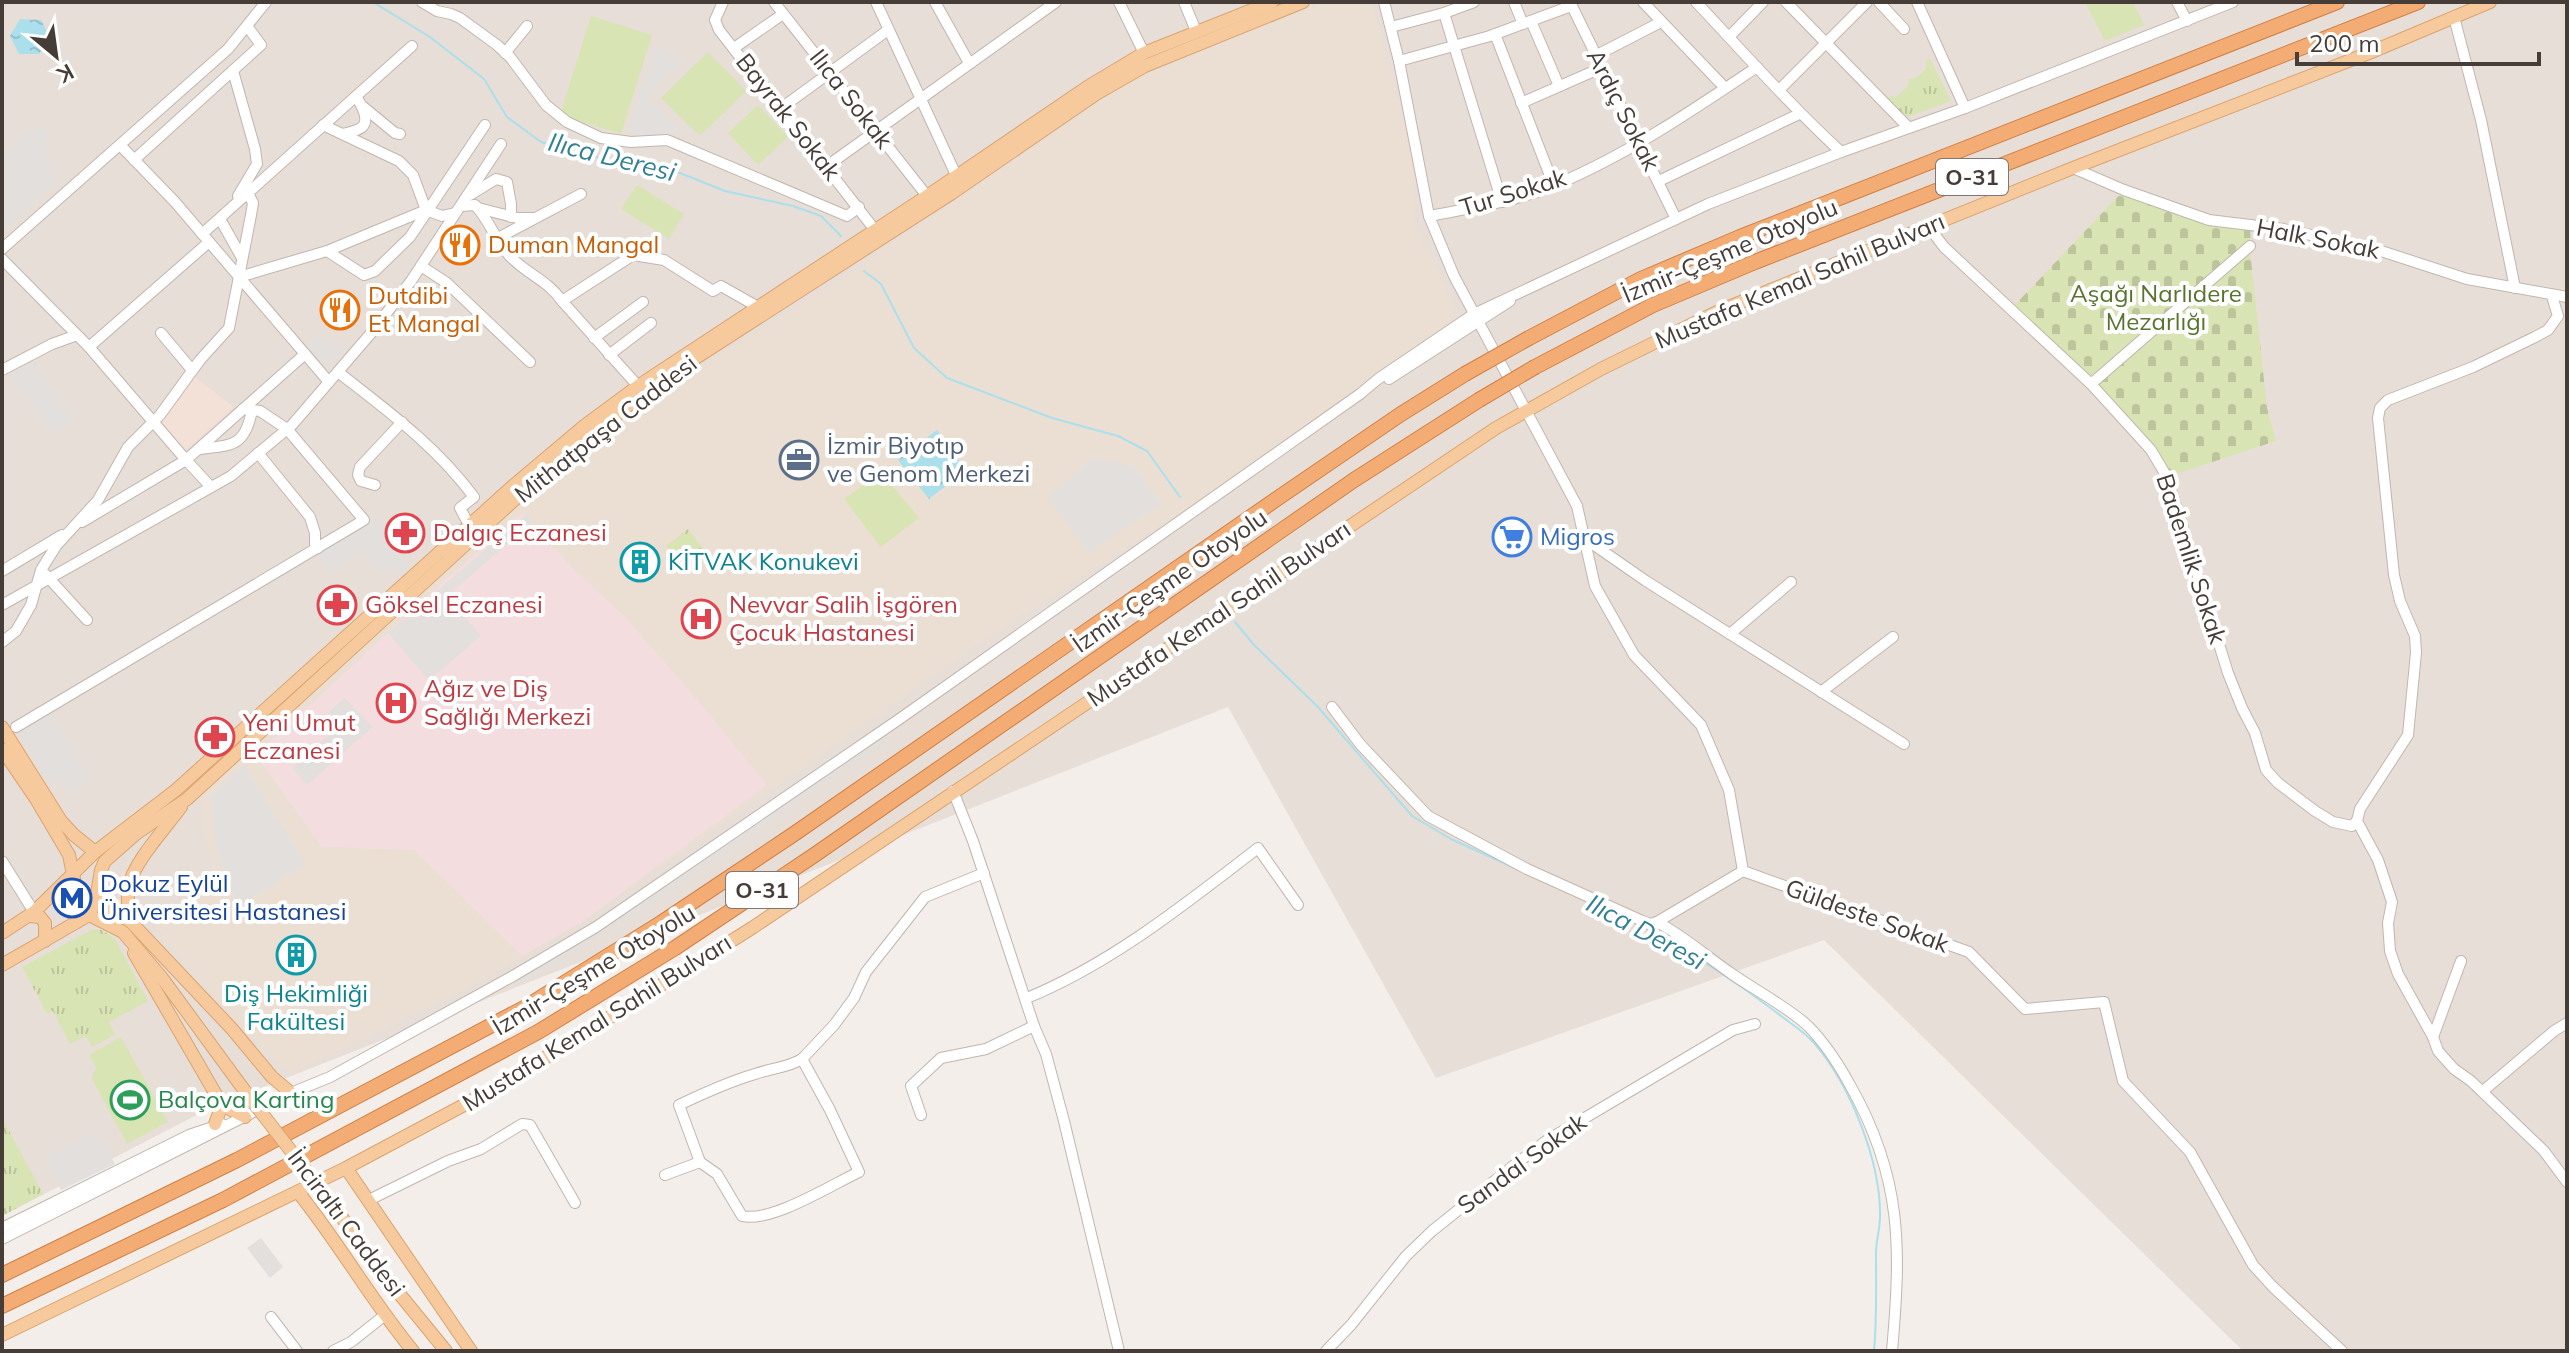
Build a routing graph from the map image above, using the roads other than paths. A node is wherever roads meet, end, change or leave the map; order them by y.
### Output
1 (266, 2) edge
2 (422, 2) edge
3 (723, 2) edge
4 (774, 2) edge
5 (876, 2) edge
6 (935, 2) edge
7 (1056, 2) edge
8 (1119, 2) edge
9 (1184, 2) edge
10 (1272, 2) edge
11 (1303, 2) edge
12 (1474, 2) edge
13 (1514, 2) edge
14 (1643, 2) edge
15 (1696, 2) edge
16 (1763, 2) edge
17 (1786, 2) edge
18 (1867, 2) edge
19 (1879, 2) edge
20 (1917, 2) edge
21 (2177, 2) edge
22 (2233, 2) edge
23 (2337, 2) edge
24 (2418, 2) edge
25 (2490, 2) edge
26 (1570, 4) edge
27 (1387, 5) edge
28 (1444, 13) junction
29 (783, 14) junction
30 (2454, 17) junction
31 (2187, 21) junction
32 (1527, 22) junction
33 (1661, 22) junction
34 (247, 26) junction
35 (527, 26) dead end
36 (1391, 27) junction
37 (1904, 29) dead end
38 (888, 30) junction
39 (1196, 31) junction
40 (1495, 34) junction
41 (1729, 37) junction
42 (1453, 45) junction
43 (1826, 45) junction
44 (412, 46) dead end
45 (734, 48) junction
46 (505, 53) junction
47 (1144, 53) junction
48 (1595, 56) junction
49 (1399, 61) junction
50 (969, 63) junction
51 (1757, 67) junction
52 (1601, 68) junction
53 (233, 71) junction
54 (831, 73) junction
55 (1559, 86) junction
56 (1725, 88) junction
57 (1779, 90) junction
58 (919, 98) junction
59 (358, 100) junction
60 (1521, 103) junction
61 (1965, 108) junction
62 (780, 109) junction
63 (1799, 114) junction
64 (323, 125) junction
65 (485, 125) dead end
66 (1908, 127) junction
67 (877, 130) junction
68 (343, 134) junction
69 (400, 134) dead end
70 (501, 144) dead end
71 (1638, 144) junction
72 (120, 145) junction
73 (1841, 152) junction
74 (134, 160) junction
75 (827, 166) junction
76 (2073, 168) junction
77 (956, 175) junction
78 (1659, 181) junction
79 (1554, 186) junction
80 (248, 193) junction
81 (581, 194) dead end
82 (927, 196) junction
83 (1502, 202) junction
84 (461, 205) junction
85 (859, 207) junction
86 (478, 208) junction
87 (426, 210) junction
88 (223, 215) junction
89 (1429, 216) junction
90 (511, 217) junction
91 (537, 218) junction
92 (1676, 219) junction
93 (1928, 226) junction
94 (875, 230) junction
95 (206, 238) junction
96 (498, 238) junction
97 (2250, 246) dead end
98 (2, 249) edge
99 (327, 251) junction
100 (2, 259) edge
101 (243, 259) junction
102 (421, 266) junction
103 (239, 277) junction
104 (2515, 288) junction
105 (2552, 296) junction
106 (2567, 297) edge
107 (562, 301) junction
108 (643, 302) dead end
109 (758, 307) junction
110 (1476, 318) junction
111 (651, 323) dead end
112 (161, 333) dead end
113 (77, 335) junction
114 (594, 338) junction
115 (89, 347) junction
116 (305, 354) junction
117 (609, 355) junction
118 (530, 362) dead end
119 (2, 370) edge
120 (192, 370) junction
121 (338, 372) junction
122 (329, 382) junction
123 (2091, 384) junction
124 (638, 386) junction
125 (1527, 409) junction
126 (248, 410) junction
127 (402, 422) junction
128 (152, 423) junction
129 (287, 429) junction
130 (198, 449) junction
131 (258, 453) junction
132 (186, 460) junction
133 (375, 485) dead end
134 (211, 487) junction
135 (474, 497) junction
136 (485, 511) junction
137 (469, 525) junction
138 (70, 530) junction
139 (1584, 538) junction
140 (318, 548) junction
141 (2, 571) edge
142 (44, 573) junction
143 (1791, 582) dead end
144 (37, 584) junction
145 (2, 605) edge
146 (87, 620) dead end
147 (1730, 634) junction
148 (1893, 637) dead end
149 (2, 642) edge
150 (1821, 692) junction
151 (1332, 707) dead end
152 (2, 727) edge
153 (16, 727) dead end
154 (1904, 744) dead end
155 (2, 749) edge
156 (953, 791) junction
157 (181, 795) junction
158 (2357, 821) junction
159 (95, 852) junction
160 (2, 861) edge
161 (1743, 871) junction
162 (984, 873) junction
163 (73, 876) junction
164 (7, 878) edge
165 (96, 900) junction
166 (1298, 905) dead end
167 (32, 914) junction
168 (89, 915) junction
169 (1657, 922) junction
170 (129, 926) junction
171 (2, 933) edge
172 (45, 941) junction
173 (2461, 961) dead end
174 (2, 965) edge
175 (1027, 998) junction
176 (2567, 1023) edge
177 (1755, 1024) dead end
178 (1034, 1026) junction
179 (2433, 1037) junction
180 (802, 1059) junction
181 (2483, 1091) junction
182 (291, 1093) junction
183 (222, 1105) junction
184 (921, 1115) dead end
185 (241, 1119) junction
186 (215, 1124) junction
187 (700, 1162) junction
188 (346, 1168) junction
189 (665, 1175) dead end
190 (2567, 1182) edge
191 (298, 1192) junction
192 (369, 1200) junction
193 (575, 1203) dead end
194 (2, 1228) edge
195 (2, 1239) edge
196 (2, 1275) edge
197 (2, 1306) edge
198 (385, 1315) junction
199 (271, 1317) dead end
200 (2, 1335) edge
201 (297, 1351) edge
202 (333, 1351) edge
203 (413, 1351) edge
204 (446, 1351) edge
205 (471, 1351) edge
206 (1119, 1351) edge
207 (1326, 1351) edge
208 (1892, 1351) edge
209 (2342, 1351) edge

1 - 34 street
2 - 46 street
3 - 45 street, Bayrak Sokak
4 - 29 street, Ilıca Sokak
5 - 38 street
6 - 50 street
7 - 50 street
8 - 47 street
9 - 39 street
10 - 39 main road, Mithatpaşa Caddesi
11 - 157 main road, Mithatpaşa Caddesi
12 - 28 street
13 - 32 street
14 - 33 street
15 - 41 street
16 - 41 street
17 - 43 street
18 - 43 street
19 - 37 street
20 - 61 street
21 - 31 street
22 - 31 street
23 - 196 highway, İzmir-Çeşme Otoyolu / O-31, bridge
24 - 197 highway, İzmir-Çeşme Otoyolu / O-31, bridge
25 - 30 main road, Mustafa Kemal Sahil Bulvarı
26 - 32 street
26 - 48 street, Ardıç Sokak
27 - 36 street
28 - 36 street
28 - 42 street
29 - 45 street
29 - 54 street, Ilıca Sokak
30 - 76 main road, Mustafa Kemal Sahil Bulvarı
30 - 104 street
31 - 61 street
32 - 40 street
32 - 55 street
33 - 48 street
33 - 56 street
34 - 53 street
34 - 72 street
35 - 46 street
36 - 49 street
38 - 54 street
38 - 58 street
39 - 47 main road, Mithatpaşa Caddesi
40 - 42 street
40 - 60 street
41 - 51 street
42 - 49 street
42 - 83 street
43 - 57 street
43 - 66 street
44 - 59 street
45 - 62 street, Bayrak Sokak
46 - 85 street
47 - 77 main road, Mithatpaşa Caddesi
48 - 52 street, Ardıç Sokak
49 - 89 street
50 - 58 street
51 - 56 street, Tur Sokak
51 - 57 street
52 - 55 street
52 - 71 street, Ardıç Sokak
53 - 74 street
53 - 88 street
54 - 62 street
54 - 67 street, Ilıca Sokak
55 - 60 street
56 - 71 street, Tur Sokak
57 - 63 street
58 - 67 street
58 - 77 street
59 - 64 street
59 - 68 street
59 - 69 street
60 - 79 street
61 - 66 street
62 - 75 street, Bayrak Sokak
63 - 73 street
63 - 78 street
64 - 68 street
64 - 80 street
65 - 87 street
66 - 73 street
67 - 75 street
67 - 82 street, Ilıca Sokak
68 - 87 street
70 - 84 street
71 - 78 street, Ardıç Sokak
71 - 79 street, Tur Sokak
72 - 74 street
72 - 98 street
73 - 92 street
74 - 95 street
75 - 85 street, Bayrak Sokak
76 - 93 main road, Mustafa Kemal Sahil Bulvarı
76 - 104 street, Halk Sokak
77 - 82 main road, Mithatpaşa Caddesi
78 - 92 street, Ardıç Sokak
79 - 83 street, Tur Sokak
80 - 88 street
80 - 101 street
81 - 91 street
82 - 94 main road, Mithatpaşa Caddesi
83 - 89 street, Tur Sokak
84 - 86 street
84 - 87 street
84 - 90 street
84 - 102 street
85 - 94 street, Bayrak Sokak
86 - 90 street
86 - 96 street
87 - 99 street
87 - 99 street
88 - 95 street
88 - 101 street
89 - 110 street
90 - 91 street
91 - 96 street
92 - 110 street
93 - 123 street, Bademlik Sokak
93 - 125 main road, Mustafa Kemal Sahil Bulvarı
94 - 109 main road, Mithatpaşa Caddesi
95 - 103 street
95 - 115 street
96 - 107 street
97 - 123 street
99 - 103 street
100 - 113 street
101 - 103 street
102 - 118 street
102 - 121 street
103 - 116 street
103 - 120 street
104 - 105 street, Halk Sokak
105 - 106 street, Halk Sokak
105 - 158 street
107 - 109 street
107 - 114 street
108 - 114 street
109 - 124 main road, Mithatpaşa Caddesi
110 - 125 street
110 - 182 street
111 - 117 street
112 - 120 street
113 - 115 street
113 - 119 street
114 - 117 street
115 - 128 street
116 - 122 street
116 - 126 street
117 - 124 street
120 - 128 street
121 - 122 street
121 - 127 street
122 - 129 street
123 - 158 street, Bademlik Sokak
124 - 136 main road, Mithatpaşa Caddesi
125 - 139 street
125 - 156 main road, Mustafa Kemal Sahil Bulvarı
126 - 129 street
126 - 130 street
126 - 130 street
127 - 133 street
127 - 135 street
128 - 132 street
128 - 138 street
129 - 131 street
129 - 140 street
130 - 132 street
131 - 134 street
131 - 140 street
132 - 134 street
132 - 138 street
134 - 142 street
135 - 136 street
135 - 137 street
136 - 137 main road, Mithatpaşa Caddesi
137 - 157 main road, Mithatpaşa Caddesi
138 - 141 street
138 - 142 street
139 - 147 street
139 - 161 street
140 - 153 street
142 - 144 street
142 - 146 street
143 - 147 street
144 - 145 street
144 - 149 street
147 - 150 street
148 - 150 street
150 - 154 street
151 - 169 street
152 - 159 main road
155 - 163 main road
156 - 162 street
156 - 188 main road, Mustafa Kemal Sahil Bulvarı
157 - 159 main road, Mithatpaşa Caddesi
157 - 165 main road, Mithatpaşa Caddesi
157 - 170 main road
158 - 179 street
159 - 163 main road, Mithatpaşa Caddesi
159 - 165 main road
160 - 164 street
161 - 169 street
161 - 209 street, Güldeste Sokak
162 - 175 street
162 - 180 street
163 - 167 main road, Mithatpaşa Caddesi
163 - 168 main road
164 - 167 street
165 - 168 main road, Mithatpaşa Caddesi
165 - 170 main road
166 - 175 street
167 - 171 main road, Mithatpaşa Caddesi
167 - 172 main road
168 - 170 main road
168 - 172 main road
169 - 208 street
170 - 182 main road
170 - 183 main road
170 - 204 main road, İnciraltı Caddesi, bridge
172 - 174 main road
173 - 179 street
175 - 178 street
176 - 181 street
177 - 207 street, Sandal Sokak
178 - 184 street
178 - 206 street
179 - 181 street
180 - 187 street
180 - 187 street
181 - 190 street
182 - 185 street
183 - 185 main road
183 - 186 main road
185 - 186 street
185 - 195 street
186 - 194 street
187 - 189 street
188 - 191 main road, Mustafa Kemal Sahil Bulvarı
188 - 192 main road
191 - 198 main road
191 - 200 main road, Mustafa Kemal Sahil Bulvarı
192 - 193 street
192 - 205 main road
198 - 202 street
198 - 203 main road
199 - 201 street

